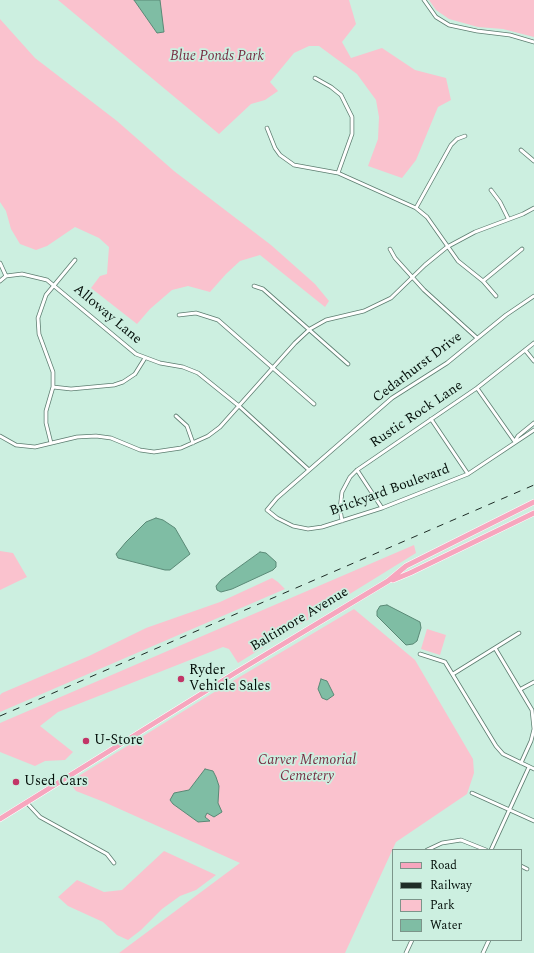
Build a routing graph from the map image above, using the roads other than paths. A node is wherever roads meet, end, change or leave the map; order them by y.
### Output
1 (424, 0) edge
2 (534, 42) edge
3 (315, 78) dead end
4 (267, 128) dead end
5 (465, 136) dead end
6 (521, 150) dead end
7 (534, 161) edge
8 (338, 173) junction
9 (491, 190) dead end
10 (416, 208) junction
11 (534, 208) edge
12 (508, 218) junction
13 (447, 247) junction
14 (390, 249) dead end
15 (522, 249) dead end
16 (75, 260) dead end
17 (0, 263) edge
18 (6, 276) junction
19 (414, 278) junction
20 (483, 280) junction
21 (0, 281) edge
22 (55, 285) junction
23 (254, 286) dead end
24 (496, 296) dead end
25 (534, 296) edge
26 (180, 315) dead end
27 (310, 329) junction
28 (477, 338) junction
29 (534, 343) edge
30 (525, 350) junction
31 (145, 358) junction
32 (534, 361) edge
33 (348, 364) dead end
34 (274, 368) junction
35 (53, 387) junction
36 (477, 388) junction
37 (314, 404) dead end
38 (239, 406) junction
39 (176, 416) dead end
40 (431, 419) junction
41 (534, 423) edge
42 (534, 430) edge
43 (0, 436) edge
44 (50, 442) junction
45 (193, 442) junction
46 (515, 442) junction
47 (309, 470) junction
48 (357, 470) junction
49 (468, 474) junction
50 (534, 502) edge
51 (382, 508) junction
52 (267, 510) joint
53 (534, 513) edge
54 (342, 521) junction
55 (388, 581) junction
56 (519, 634) dead end
57 (496, 648) junction
58 (420, 654) dead end
59 (453, 674) junction
60 (534, 682) edge
61 (521, 689) junction
62 (521, 763) junction
63 (529, 767) junction
64 (534, 769) edge
65 (472, 793) dead end
66 (27, 803) junction
67 (509, 810) junction
68 (0, 819) edge
69 (534, 821) edge
70 (430, 849) edge
71 (484, 849) edge
72 (491, 849) edge
73 (114, 863) dead end
74 (522, 866) edge
75 (527, 869) dead end
76 (412, 941) edge
77 (489, 941) edge
78 (406, 953) edge
79 (483, 953) edge

1 - 2 street
3 - 8 street
4 - 8 street
5 - 10 street
6 - 7 street
8 - 10 street
9 - 12 street
10 - 13 street
11 - 12 street
12 - 13 street
13 - 19 street
13 - 20 street
14 - 19 street
15 - 20 street
16 - 22 street
17 - 18 street
18 - 21 street
18 - 22 street, Alloway Lane
19 - 27 street
19 - 28 street
20 - 24 street
22 - 31 street, Alloway Lane
22 - 35 street
23 - 27 street
25 - 28 street, Cedarhurst Drive
26 - 34 street
27 - 33 street
27 - 34 street
28 - 47 street, Cedarhurst Drive
29 - 30 street, Rustic Rock Lane
30 - 32 street
30 - 36 street, Rustic Rock Lane
31 - 35 street
31 - 38 street, Alloway Lane
34 - 37 street
34 - 38 street
35 - 44 street
36 - 40 street, Rustic Rock Lane
36 - 46 street
38 - 45 street
38 - 47 street, Alloway Lane
39 - 45 street
40 - 48 street, Rustic Rock Lane
40 - 49 street
41 - 46 street, Brickyard Boulevard
42 - 46 street, Brickyard Boulevard
43 - 44 street
44 - 45 street
46 - 49 street, Brickyard Boulevard
47 - 52 street, Cedarhurst Drive
48 - 51 street
48 - 54 street, Rustic Rock Lane
49 - 51 street, Brickyard Boulevard
50 - 55 main road, Baltimore Avenue
51 - 54 street, Brickyard Boulevard
52 - 54 street, Brickyard Boulevard
53 - 55 main road, Baltimore Avenue
55 - 66 main road, Baltimore Avenue
56 - 57 street
57 - 59 street
57 - 61 street
58 - 59 street
59 - 62 street
60 - 61 street
61 - 62 street
62 - 63 street
63 - 64 street
63 - 67 street
65 - 67 street
66 - 68 main road, Baltimore Avenue
66 - 73 street
67 - 69 street
67 - 72 street
70 - 71 street
74 - 75 street
76 - 78 street
77 - 79 street

